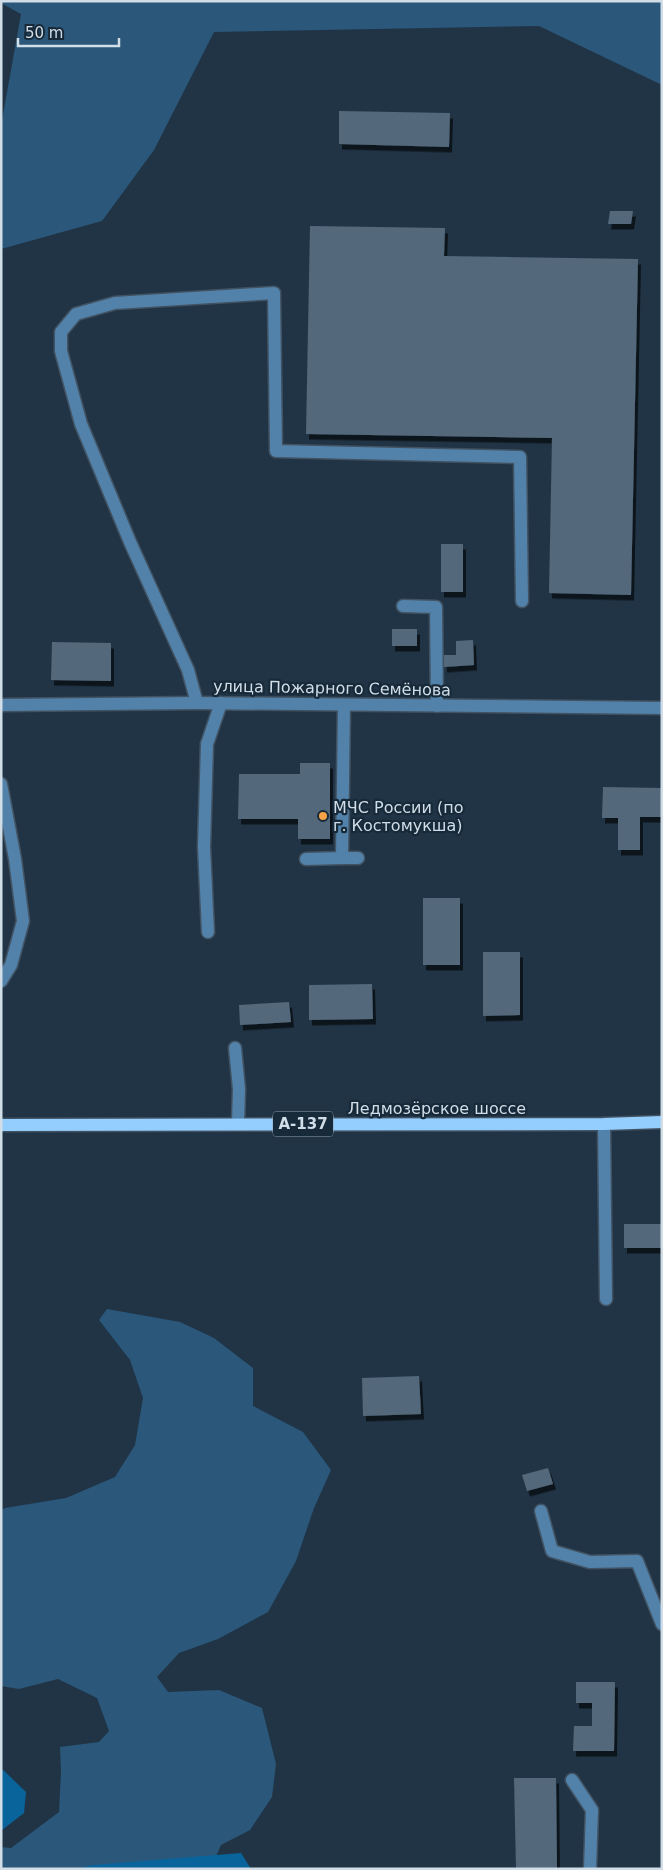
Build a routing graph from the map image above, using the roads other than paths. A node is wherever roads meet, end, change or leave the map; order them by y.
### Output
1 (522, 601) dead end
2 (403, 606) dead end
3 (197, 703) junction
4 (222, 703) junction
5 (1, 705) edge
6 (344, 705) junction
7 (437, 706) junction
8 (662, 708) edge
9 (1, 784) edge
10 (306, 858) dead end
11 (342, 858) junction
12 (358, 858) dead end
13 (208, 932) dead end
14 (1, 980) edge
15 (234, 1048) dead end
16 (662, 1122) edge
17 (238, 1124) junction
18 (604, 1124) junction
19 (1, 1125) edge
20 (606, 1299) dead end
21 (541, 1511) dead end
22 (662, 1624) edge
23 (572, 1780) dead end
24 (590, 1869) edge

1 - 3 street
2 - 7 street
3 - 4 street, улица Пожарного Семёнова
3 - 5 street, улица Пожарного Семёнова
4 - 6 street, улица Пожарного Семёнова
4 - 13 street
6 - 7 street, улица Пожарного Семёнова
6 - 11 street
7 - 8 street, улица Пожарного Семёнова
9 - 14 street
10 - 11 street
11 - 12 street
15 - 17 street
16 - 18 main road, Ледмозёрское шоссе / А-137
17 - 18 main road, Ледмозёрское шоссе / А-137
17 - 19 main road, Ледмозёрское шоссе / А-137
18 - 20 street
21 - 22 street
23 - 24 street

